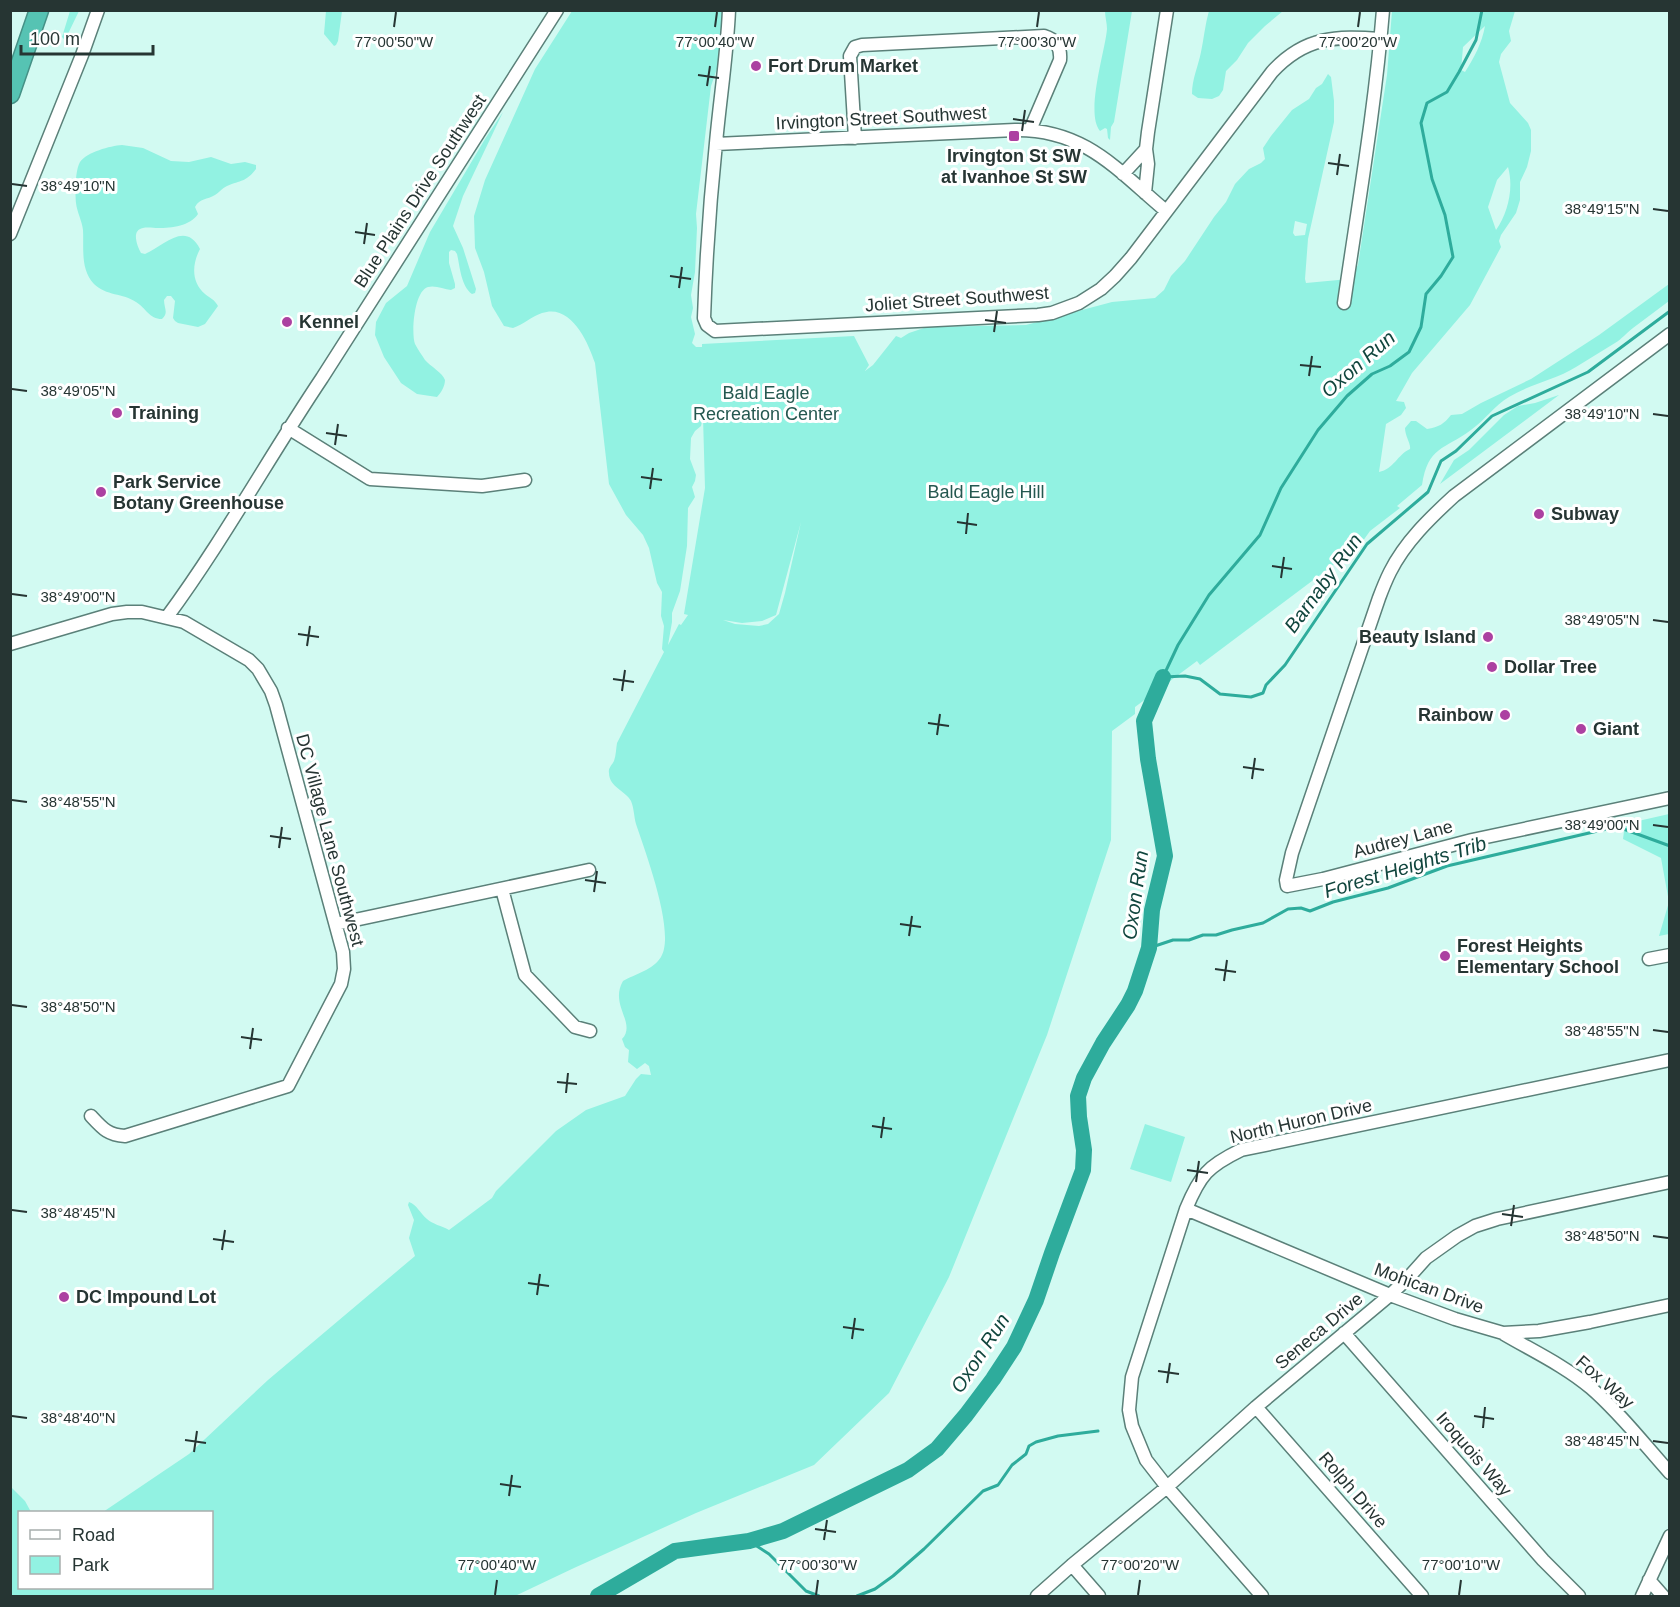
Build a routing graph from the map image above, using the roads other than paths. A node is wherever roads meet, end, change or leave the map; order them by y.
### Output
1 (39, 10) edge
2 (98, 10) edge
3 (557, 10) edge
4 (729, 10) edge
5 (1167, 10) edge
6 (1383, 10) edge
7 (1381, 39) junction
8 (10, 94) edge
9 (1030, 130) junction
10 (855, 138) junction
11 (716, 144) junction
12 (1146, 149) junction
13 (1123, 174) junction
14 (1145, 193) junction
15 (1166, 211) junction
16 (10, 234) edge
17 (1344, 303) dead end
18 (1670, 334) edge
19 (288, 428) junction
20 (525, 480) dead end
21 (167, 617) junction
22 (10, 644) edge
23 (1670, 798) edge
24 (589, 870) dead end
25 (502, 889) junction
26 (336, 924) junction
27 (1670, 955) edge
28 (1649, 959) dead end
29 (590, 1031) dead end
30 (1670, 1060) edge
31 (91, 1116) dead end
32 (1670, 1182) edge
33 (1186, 1209) junction
34 (1390, 1295) junction
35 (1670, 1305) edge
36 (1344, 1332) junction
37 (1503, 1334) junction
38 (1256, 1407) junction
39 (1670, 1473) edge
40 (1167, 1487) junction
41 (1670, 1536) edge
42 (1072, 1565) junction
43 (1650, 1580) junction
44 (1037, 1596) edge
45 (1099, 1596) edge
46 (1262, 1596) edge
47 (1422, 1596) edge
48 (1579, 1596) edge
49 (1642, 1596) edge
50 (1663, 1596) edge

1 - 8 highway
2 - 16 street
3 - 19 street, Blue Plains Drive Southwest
4 - 11 street
5 - 12 street
6 - 7 street
7 - 15 street, Joliet Street Southwest
7 - 17 street
9 - 10 street, Irvington Street Southwest
9 - 10 street
9 - 13 street, Irvington Street Southwest
10 - 11 street, Irvington Street Southwest
11 - 15 street, Joliet Street Southwest
12 - 13 street
12 - 14 street
13 - 14 street, Irvington Street Southwest
14 - 15 street, Irvington Street Southwest
18 - 23 street, Audrey Lane
19 - 20 street
19 - 21 street, Blue Plains Drive Southwest
21 - 22 street
21 - 26 street, DC Village Lane Southwest
24 - 25 street
25 - 26 street
25 - 29 street
26 - 31 street, DC Village Lane Southwest
27 - 28 street
30 - 33 street, North Huron Drive
32 - 34 street, Seneca Drive
33 - 34 street, Mohican Drive
33 - 40 street, North Huron Drive
34 - 36 street, Seneca Drive
34 - 37 street, Mohican Drive
35 - 37 street, Mohican Drive
36 - 38 street, Seneca Drive
36 - 48 street, Iroquois Way
37 - 39 street, Fox Way
38 - 40 street, Seneca Drive
38 - 47 street, Rolph Drive
40 - 42 street, Seneca Drive
40 - 46 street, North Huron Drive
41 - 43 street
42 - 44 street, Seneca Drive
42 - 45 street
43 - 49 street
43 - 50 street

